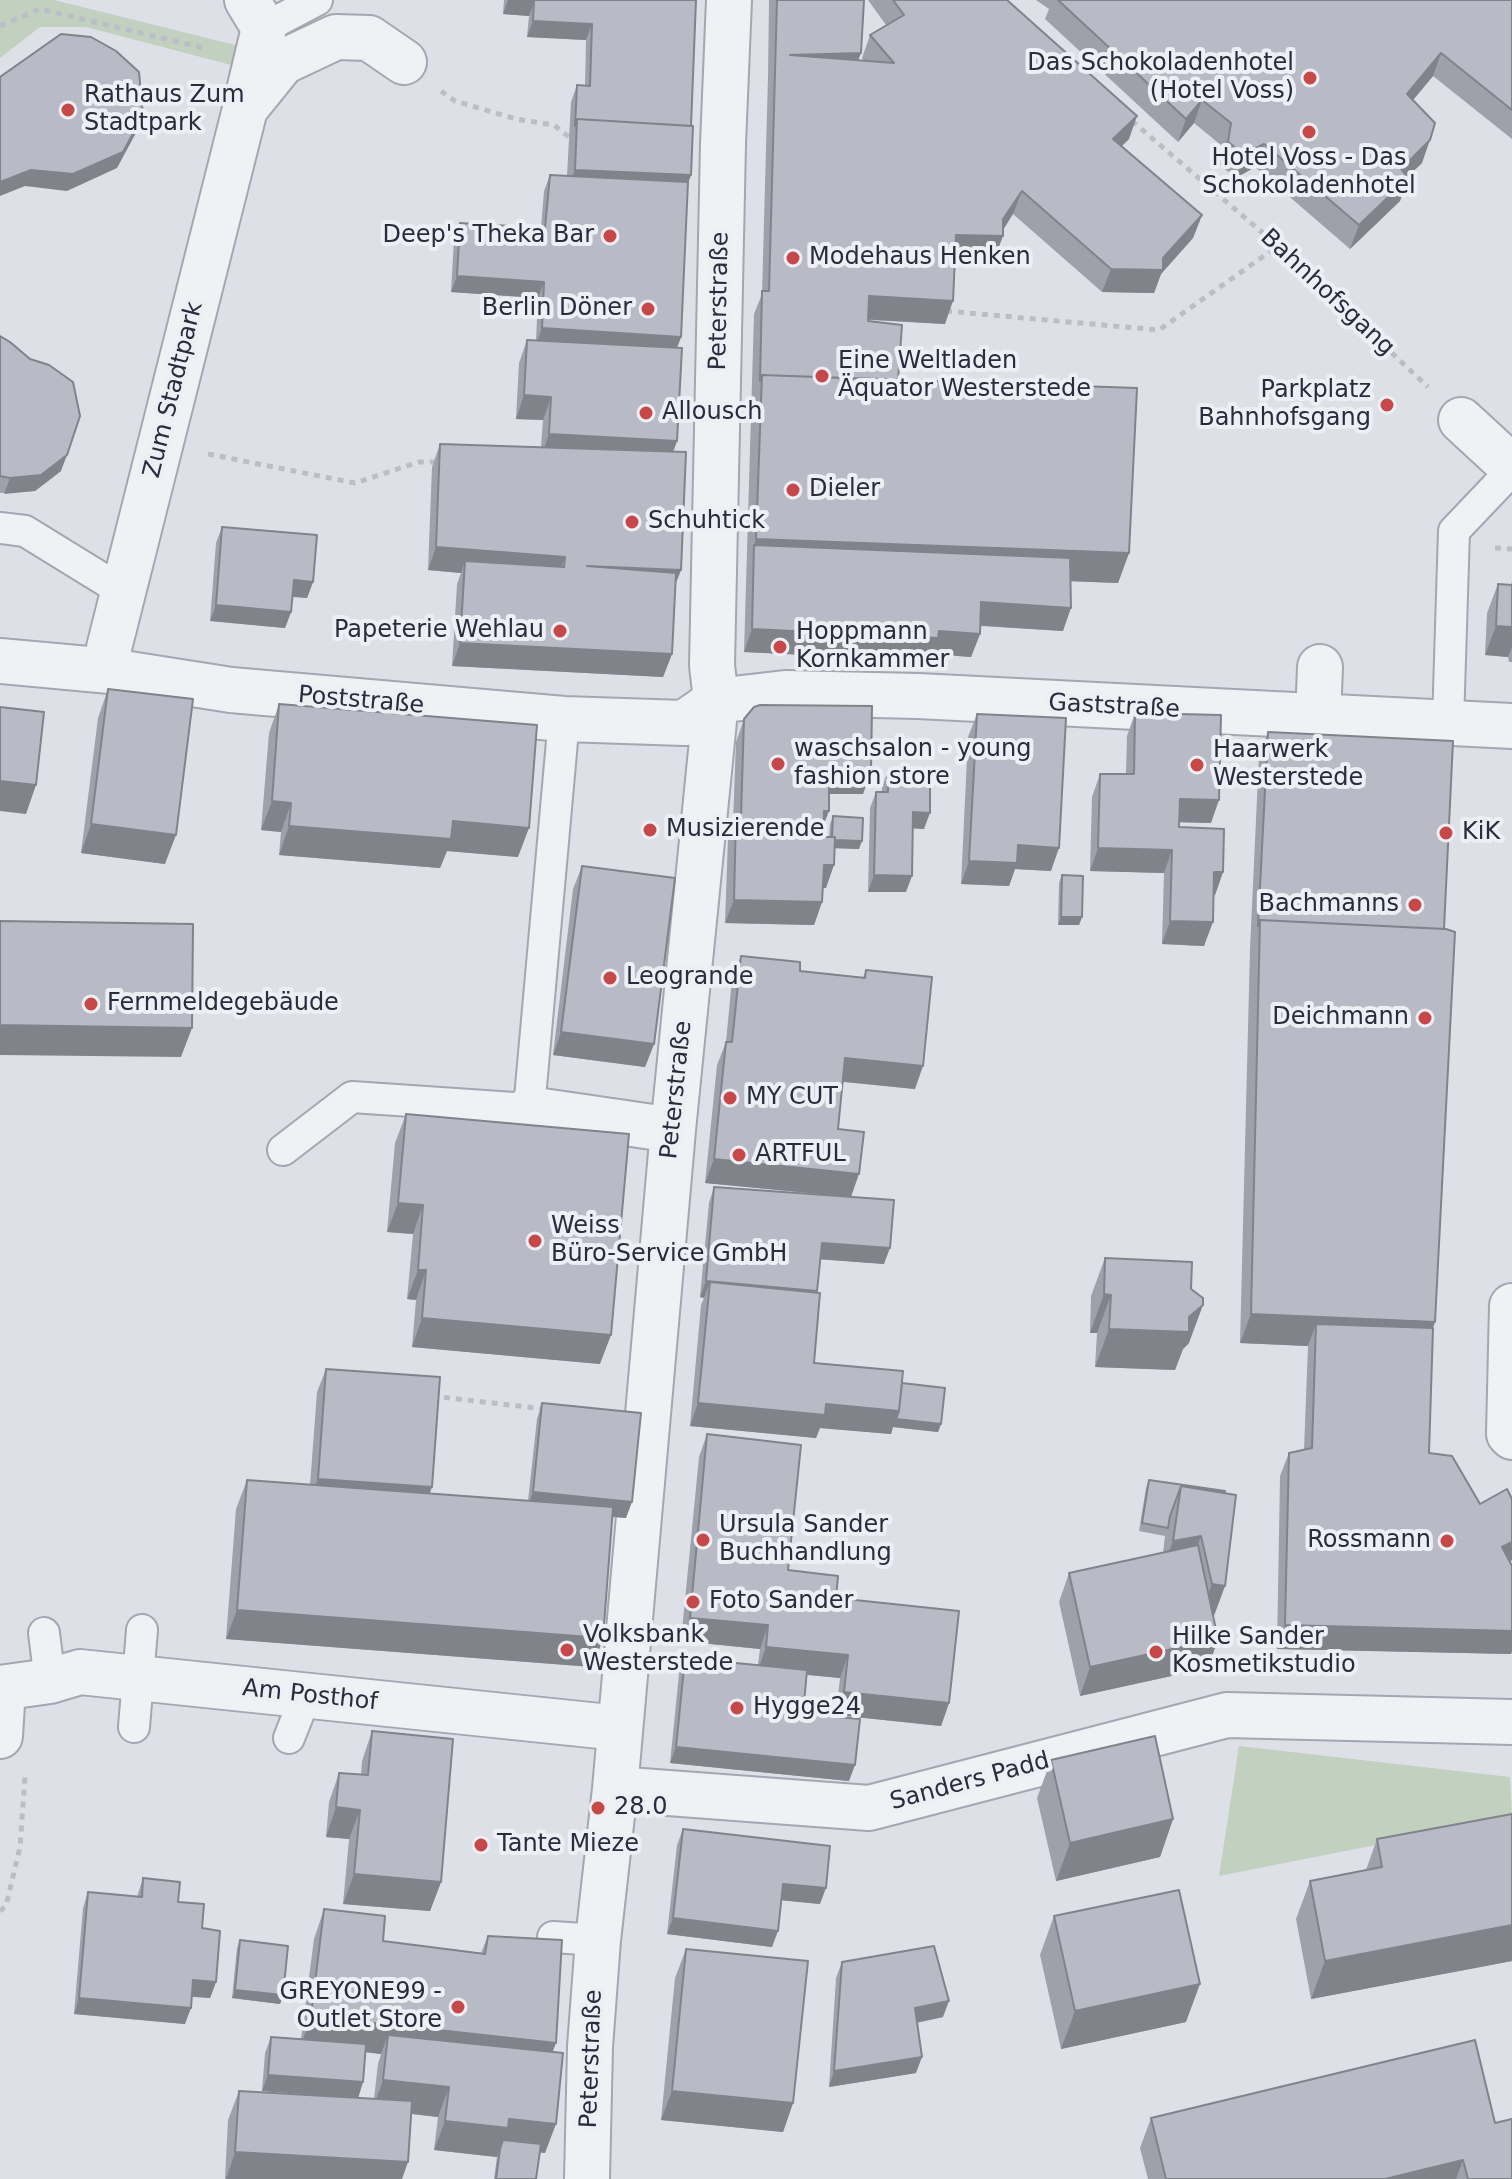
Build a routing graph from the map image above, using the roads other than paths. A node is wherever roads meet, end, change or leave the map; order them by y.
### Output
1 (317, 0) edge
2 (729, 0) edge
3 (256, 14) edge
4 (404, 62) road end
5 (245, 109) junction
6 (1461, 420) road end
7 (1512, 468) edge
8 (0, 528) edge
9 (124, 592) junction
10 (0, 661) edge
11 (1320, 667) dead end
12 (110, 671) junction
13 (716, 701) junction
14 (1318, 718) junction
15 (564, 719) junction
16 (1448, 723) junction
17 (1512, 726) edge
18 (529, 1109) junction
19 (673, 1130) junction
20 (283, 1150) dead end
21 (1512, 1306) edge
22 (1512, 1437) edge
23 (142, 1630) dead end
24 (44, 1633) dead end
25 (139, 1678) junction
26 (50, 1681) junction
27 (1, 1688) edge
28 (306, 1695) junction
29 (1512, 1722) edge
30 (134, 1727) dead end
31 (619, 1728) junction
32 (289, 1738) dead end
33 (13, 1753) edge
34 (615, 1789) junction
35 (553, 1937) edge
36 (598, 1940) junction
37 (587, 2179) edge

1 - 3 lane
2 - 13 street, Peterstraße
3 - 5 street, Zum Stadtpark
4 - 5 street, Zum Stadtpark
5 - 9 street, Zum Stadtpark
6 - 7 street
7 - 16 lane
8 - 9 lane
9 - 12 street, Zum Stadtpark
10 - 12 street, Poststraße
11 - 14 street
12 - 15 street, Poststraße
13 - 14 street, Gaststraße
13 - 15 street, Poststraße
13 - 19 street, Peterstraße
14 - 16 street, Gaststraße
15 - 18 lane
16 - 17 street, Gaststraße
18 - 19 street
18 - 20 lane
19 - 31 street, Peterstraße
21 - 22 street
23 - 25 lane
24 - 26 lane
25 - 26 street, Am Posthof
25 - 28 street, Am Posthof
25 - 30 lane
26 - 27 street, Am Posthof
27 - 33 street, Am Posthof
28 - 31 street, Am Posthof
28 - 32 lane
29 - 34 street, Sanders Padd
31 - 34 street, Peterstraße
34 - 36 street, Peterstraße
35 - 36 lane
36 - 37 street, Peterstraße

